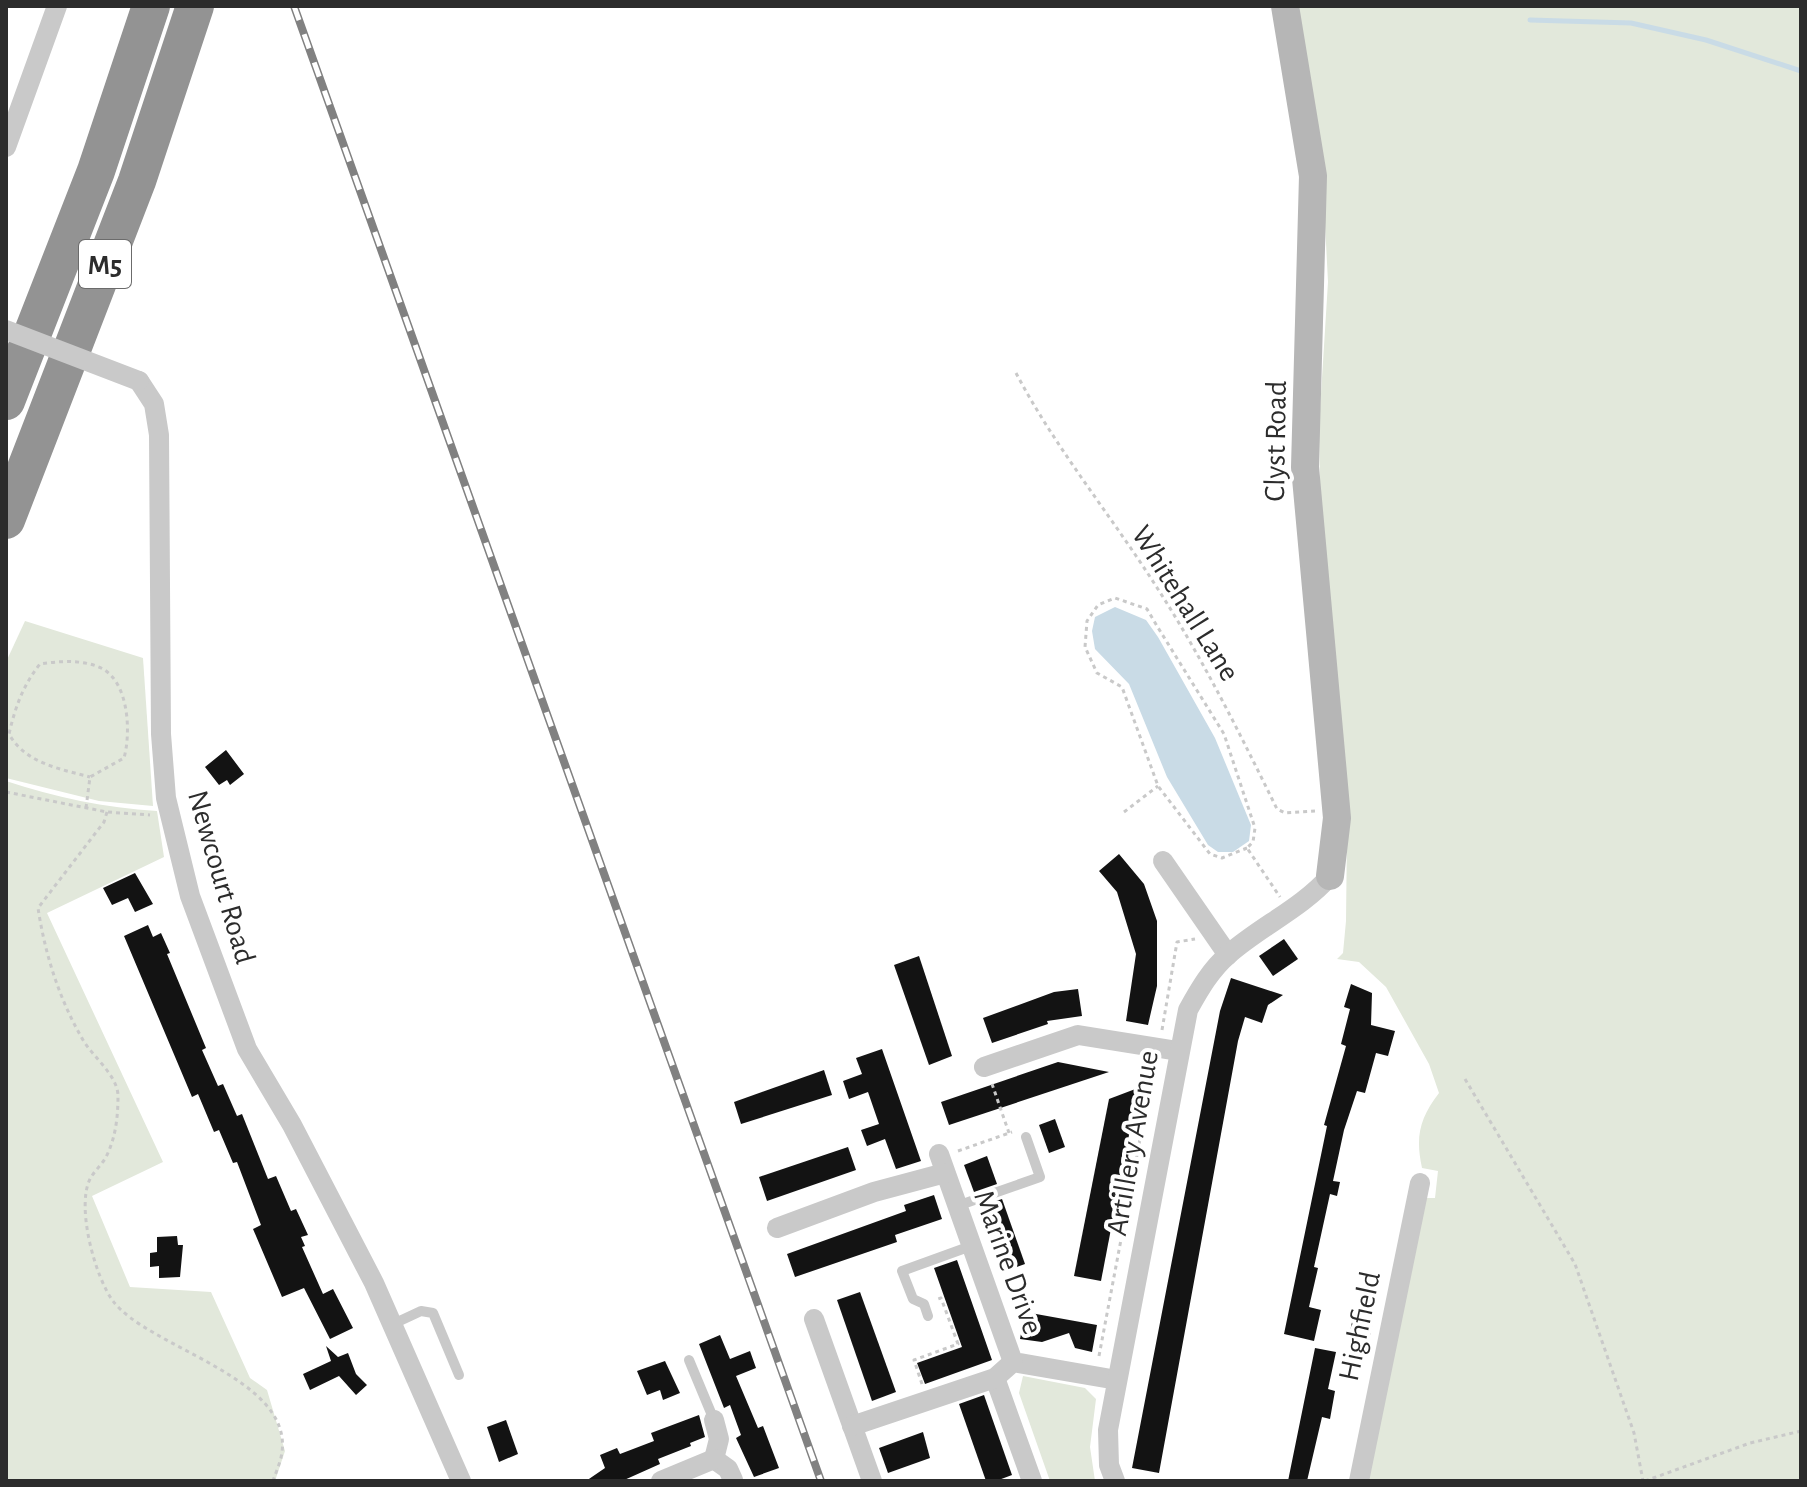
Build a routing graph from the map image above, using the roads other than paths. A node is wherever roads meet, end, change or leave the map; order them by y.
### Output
1 (57, 6) edge
2 (151, 6) edge
3 (195, 6) edge
4 (1285, 6) edge
5 (6, 147) edge
6 (6, 330) edge
7 (6, 401) edge
8 (6, 520) edge
9 (1163, 861) dead end
10 (1330, 876) joint
11 (1228, 955) junction
12 (1178, 1051) junction
13 (985, 1066) road end
14 (1026, 1137) road end
15 (1420, 1183) dead end
16 (957, 1206) junction
17 (777, 1228) dead end
18 (971, 1246) junction
19 (928, 1316) dead end
20 (814, 1319) dead end
21 (391, 1325) junction
22 (689, 1360) dead end
23 (1013, 1362) junction
24 (459, 1375) dead end
25 (995, 1378) junction
26 (1117, 1380) junction
27 (714, 1420) joint
28 (852, 1426) junction
29 (714, 1459) junction
30 (733, 1480) edge
31 (461, 1481) edge
32 (661, 1481) edge
33 (872, 1481) edge
34 (1032, 1481) edge
35 (1115, 1481) edge
36 (1359, 1481) edge

1 - 5 street
2 - 7 highway, M5
3 - 8 highway, M5
4 - 10 street, Clyst Road
6 - 21 street, Newcourt Road, bridge
9 - 11 street
10 - 11 street, Artillery Avenue
11 - 12 street, Artillery Avenue
12 - 13 street
12 - 26 street, Artillery Avenue
14 - 16 lane
15 - 36 street, Highfield
16 - 17 street, Marine Drive
16 - 18 street, Marine Drive
18 - 19 lane
18 - 23 street, Marine Drive
20 - 28 street
21 - 24 lane
21 - 31 street, Newcourt Road
22 - 27 lane
23 - 25 street
23 - 26 street, Marine Drive
25 - 28 street
25 - 34 street
26 - 35 street, Artillery Avenue
27 - 29 street
28 - 33 street
29 - 30 street
29 - 32 street

